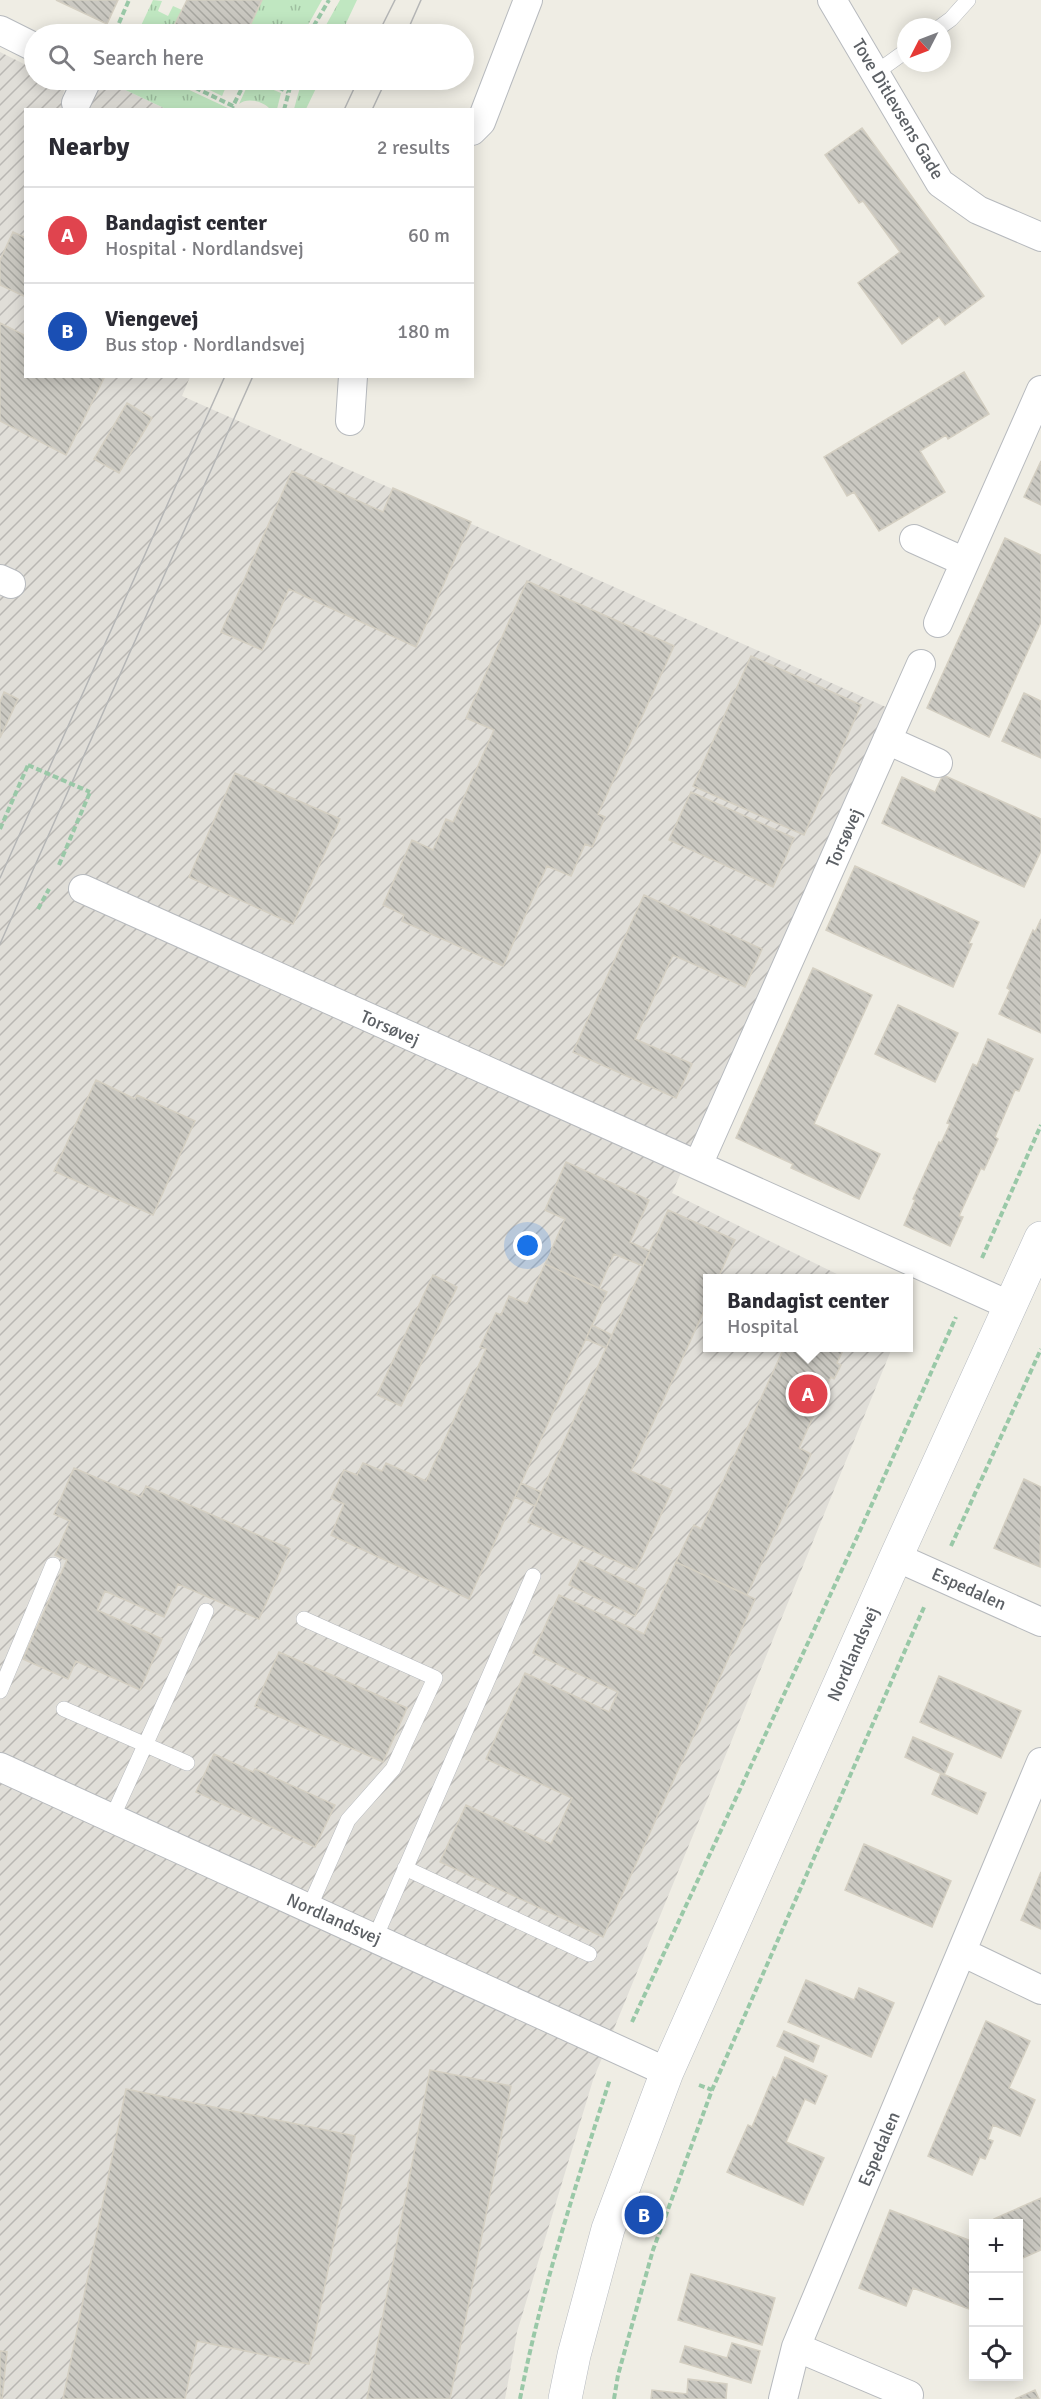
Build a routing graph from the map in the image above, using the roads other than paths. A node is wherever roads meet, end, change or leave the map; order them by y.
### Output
1 (528, 0) edge
2 (832, 0) edge
3 (968, 0) edge
4 (951, 19) edge
5 (0, 30) edge
6 (24, 42) edge
7 (897, 57) edge
8 (874, 74) junction
9 (474, 129) edge
10 (1041, 237) edge
11 (353, 378) edge
12 (1041, 390) edge
13 (350, 421) dead end
14 (914, 539) dead end
15 (965, 562) junction
16 (938, 623) dead end
17 (921, 664) dead end
18 (887, 740) junction
19 (938, 764) dead end
20 (83, 890) dead end
21 (698, 1165) junction
22 (1041, 1238) edge
23 (1011, 1306) junction
24 (896, 1557) junction
25 (53, 1565) dead end
26 (533, 1576) dead end
27 (206, 1611) dead end
28 (304, 1619) dead end
29 (1041, 1622) edge
30 (0, 1691) edge
31 (64, 1709) dead end
32 (145, 1745) junction
33 (1041, 1762) edge
34 (187, 1763) dead end
35 (0, 1767) edge
36 (111, 1818) junction
37 (405, 1868) junction
38 (309, 1908) junction
39 (375, 1938) junction
40 (962, 1952) junction
41 (589, 1953) dead end
42 (1041, 1990) edge
43 (667, 2072) junction
44 (796, 2347) junction
45 (565, 2399) edge
46 (783, 2399) edge
47 (908, 2399) edge

1 - 9 street
2 - 8 street, Tove Ditlevsens Gade
3 - 4 lane
5 - 6 street
7 - 8 lane
8 - 10 street, Tove Ditlevsens Gade
11 - 13 street
12 - 15 street
14 - 15 street
15 - 16 street
17 - 18 street, Torsøvej
18 - 19 street
18 - 21 street, Torsøvej
20 - 21 street, Torsøvej
21 - 23 street, Torsøvej
22 - 23 street, Nordlandsvej
23 - 24 street, Nordlandsvej
24 - 29 street, Espedalen
24 - 43 street, Nordlandsvej
25 - 30 lane
26 - 37 lane
27 - 32 lane
28 - 38 lane
31 - 32 lane
32 - 34 lane
32 - 36 lane
33 - 40 street, Espedalen
35 - 36 street, Nordlandsvej
36 - 38 street, Nordlandsvej
37 - 39 lane
37 - 41 lane
38 - 39 street, Nordlandsvej
39 - 43 street, Nordlandsvej
40 - 42 street
40 - 44 street, Espedalen
43 - 45 street, Nordlandsvej
44 - 46 street, Espedalen
44 - 47 street

